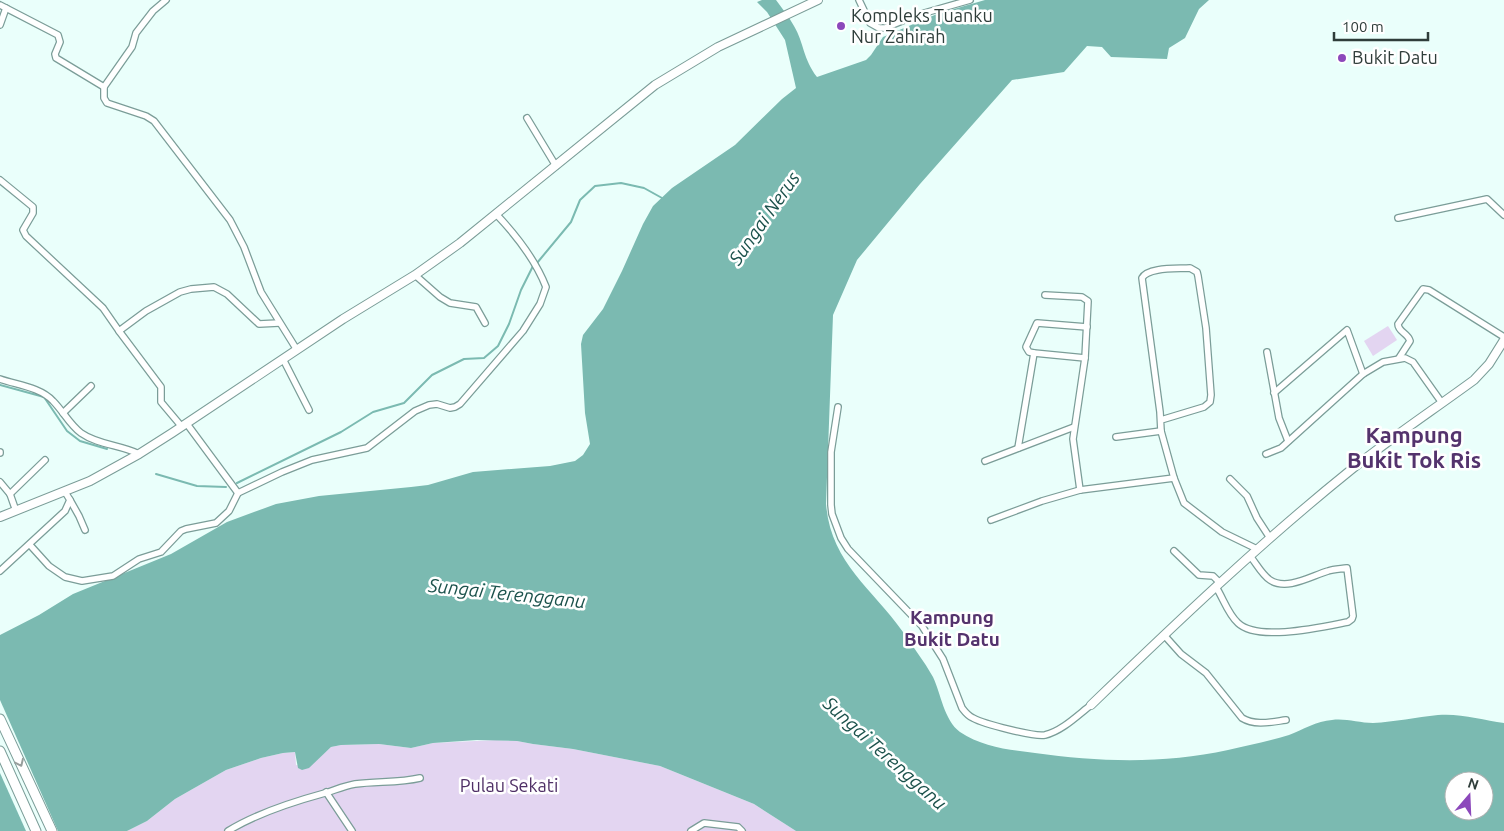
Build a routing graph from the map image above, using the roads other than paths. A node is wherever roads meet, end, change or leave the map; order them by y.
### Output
1 (166, 0) edge
2 (818, 0) edge
3 (859, 0) edge
4 (970, 0) edge
5 (0, 5) edge
6 (6, 8) junction
7 (0, 25) edge
8 (104, 87) junction
9 (526, 118) dead end
10 (556, 166) junction
11 (0, 180) edge
12 (496, 214) junction
13 (1504, 215) edge
14 (1398, 218) dead end
15 (415, 275) junction
16 (1045, 295) dead end
17 (279, 323) junction
18 (486, 323) dead end
19 (1087, 327) junction
20 (119, 331) junction
21 (1504, 338) edge
22 (297, 350) junction
23 (1267, 352) dead end
24 (1034, 353) junction
25 (1085, 358) junction
26 (1400, 358) junction
27 (283, 359) junction
28 (1363, 374) junction
29 (0, 379) edge
30 (91, 386) dead end
31 (1274, 393) junction
32 (1442, 404) junction
33 (838, 407) dead end
34 (310, 410) dead end
35 (63, 412) junction
36 (1161, 420) junction
37 (184, 425) junction
38 (1074, 428) junction
39 (1161, 431) junction
40 (1116, 436) dead end
41 (1288, 441) junction
42 (1018, 448) junction
43 (140, 454) junction
44 (1266, 454) dead end
45 (45, 460) dead end
46 (985, 461) dead end
47 (1174, 478) junction
48 (1230, 479) dead end
49 (0, 482) edge
50 (1080, 490) junction
51 (65, 492) junction
52 (238, 493) junction
53 (10, 494) junction
54 (70, 500) junction
55 (16, 510) junction
56 (0, 517) edge
57 (991, 520) dead end
58 (85, 530) dead end
59 (1270, 538) junction
60 (30, 544) junction
61 (1257, 549) junction
62 (1174, 551) dead end
63 (1250, 556) junction
64 (0, 572) edge
65 (1218, 585) junction
66 (1164, 635) junction
67 (1091, 705) joint
68 (0, 719) edge
69 (1286, 720) dead end
70 (0, 751) edge
71 (420, 778) dead end
72 (326, 792) junction
73 (36, 831) edge
74 (52, 831) edge
75 (228, 831) edge
76 (352, 831) edge
77 (691, 831) edge
78 (742, 831) edge

1 - 8 street
2 - 10 street
3 - 4 street
5 - 6 street
6 - 7 street
6 - 8 street
8 - 17 street
9 - 10 street
10 - 12 street
11 - 20 street
12 - 15 street
12 - 52 street
13 - 14 street
15 - 18 street
15 - 22 street
16 - 19 street
17 - 20 street
17 - 22 street
19 - 24 street
19 - 25 street
20 - 37 street
21 - 26 street
21 - 32 street
22 - 27 street
23 - 31 street
24 - 25 street
24 - 42 street
25 - 38 street
26 - 28 street
26 - 32 street
27 - 34 street
27 - 37 street
28 - 31 street
28 - 41 street
29 - 35 street
30 - 35 street
31 - 41 street
32 - 59 street
33 - 67 street
35 - 43 street
36 - 36 street
36 - 39 street
37 - 43 street
37 - 52 street
38 - 42 street
38 - 50 street
39 - 40 street
39 - 47 street
41 - 44 street
42 - 46 street
43 - 51 street
45 - 53 street
47 - 50 street
47 - 61 street
48 - 59 street
49 - 53 street
50 - 57 street
51 - 54 street
51 - 55 street
52 - 60 street
53 - 55 street
54 - 58 street
54 - 60 street
55 - 56 street
59 - 61 street
60 - 64 street
61 - 63 street
62 - 65 street
63 - 65 street
63 - 65 street
65 - 66 street
66 - 67 street
66 - 69 street
68 -> 74 main road
70 - 73 main road
71 - 72 street
72 - 75 street
72 - 76 street
77 - 78 street

